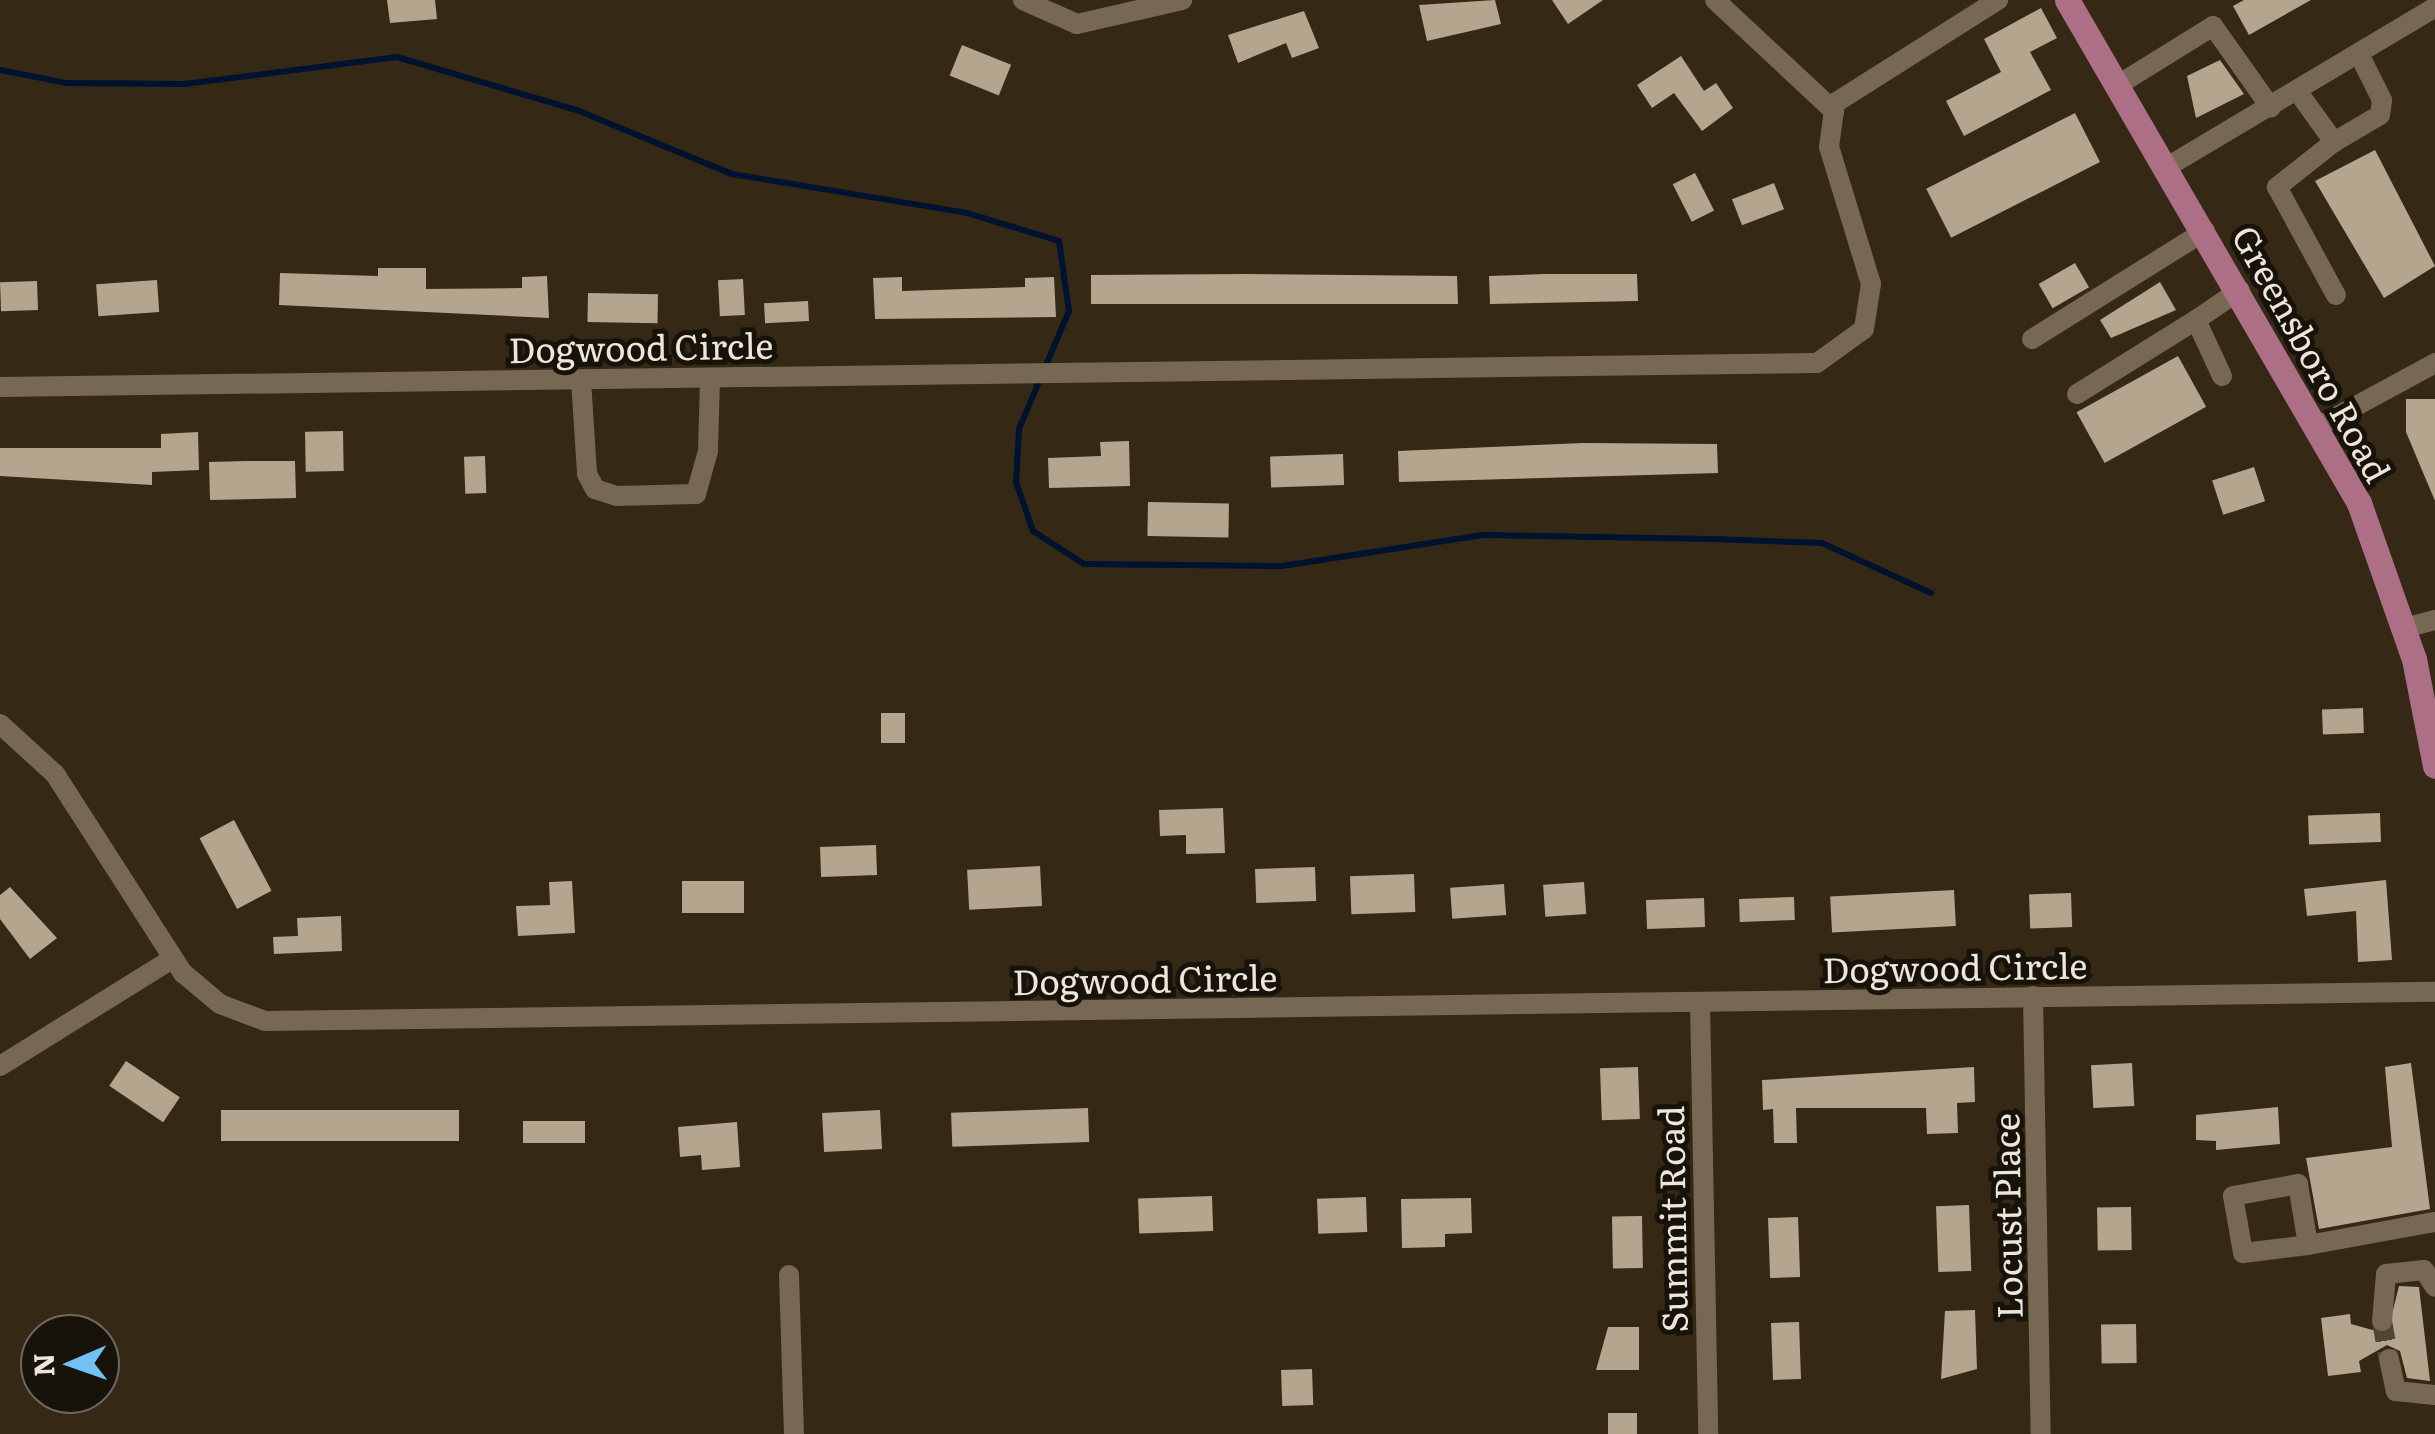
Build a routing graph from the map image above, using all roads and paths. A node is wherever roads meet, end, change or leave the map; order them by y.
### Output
1 (1023, 0) edge
2 (1182, 0) edge
3 (1715, 0) edge
4 (1998, 0) edge
5 (2066, 0) edge
6 (2435, 7) edge
7 (2359, 54) junction
8 (2118, 85) junction
9 (2298, 92) junction
10 (2271, 108) junction
11 (1834, 111) junction
12 (2334, 142) junction
13 (2167, 167) junction
14 (2205, 231) junction
15 (2240, 290) junction
16 (2336, 295) dead end
17 (2196, 320) junction
18 (2032, 339) dead end
19 (2435, 363) edge
20 (2222, 376) dead end
21 (710, 378) junction
22 (581, 380) junction
23 (0, 388) edge
24 (2077, 394) dead end
25 (2321, 425) junction
26 (2435, 620) edge
27 (2405, 628) junction
28 (0, 724) edge
29 (2432, 731) edge
30 (2435, 766) edge
31 (172, 959) junction
32 (2435, 992) edge
33 (2034, 996) junction
34 (1700, 1004) junction
35 (0, 1066) edge
36 (2435, 1222) edge
37 (2308, 1245) dead end
38 (789, 1275) dead end
39 (2435, 1288) edge
40 (2382, 1321) tunnel mouth
41 (2389, 1359) tunnel mouth
42 (2435, 1395) edge
43 (794, 1434) edge
44 (1708, 1434) edge
45 (2041, 1434) edge

1 - 2 street
3 - 11 street
4 - 11 street
5 - 8 main road, Greensboro Road
6 - 7 street
7 - 9 street
7 - 12 street
8 - 10 street
8 - 13 main road, Greensboro Road
9 - 10 street
9 - 12 street
10 - 13 street
11 - 21 street, Dogwood Circle
12 - 16 street
13 - 14 main road, Greensboro Road
14 - 15 main road, Greensboro Road
14 - 18 street
15 - 17 street
15 - 25 main road, Greensboro Road
17 - 20 street
17 - 24 street
19 - 25 street
21 - 22 street, Dogwood Circle
21 - 22 street
22 - 23 street, Dogwood Circle
25 - 27 main road, Greensboro Road
26 - 27 street
27 - 29 main road, Greensboro Road
28 - 31 street, Dogwood Circle
29 - 30 main road, Greensboro Road
31 - 34 street, Dogwood Circle
31 - 35 street
32 - 33 street, Dogwood Circle
33 - 34 street, Dogwood Circle
33 - 45 street, Locust Place
34 - 44 street, Summit Road
36 - 37 street
38 - 43 street
39 - 40 street
41 - 42 street

